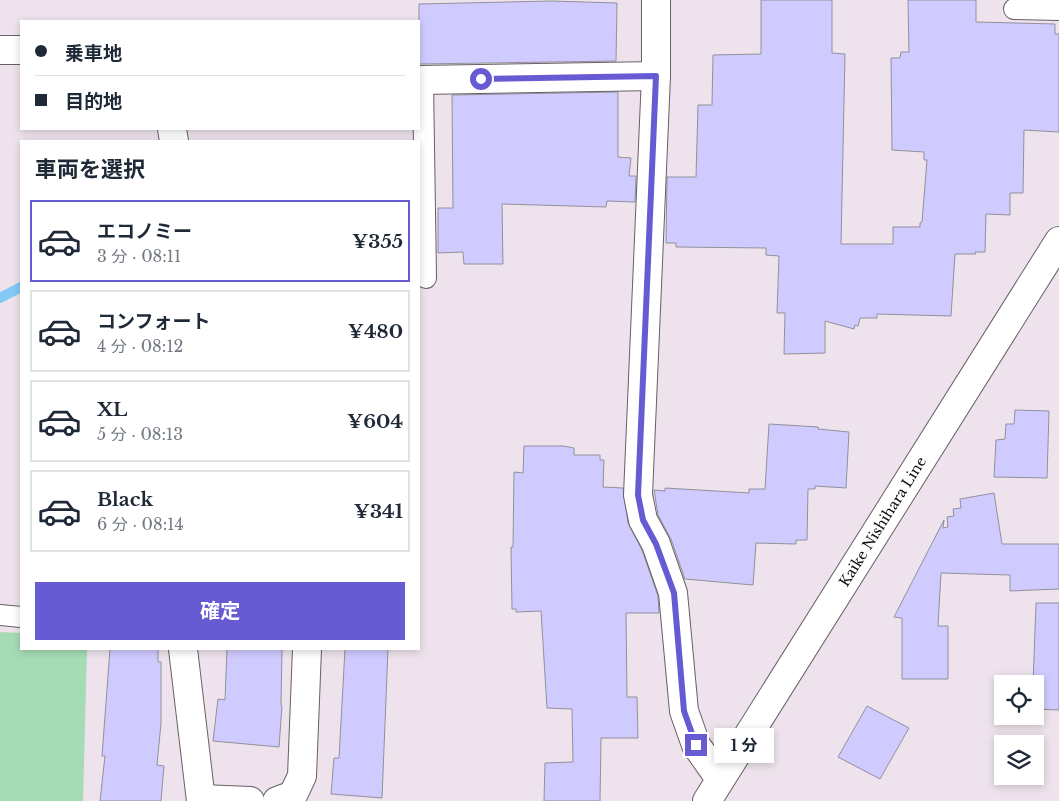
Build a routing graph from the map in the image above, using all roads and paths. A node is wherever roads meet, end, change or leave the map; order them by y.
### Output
1 (656, 0) edge
2 (1014, 9) dead end
3 (1059, 10) edge
4 (0, 50) edge
5 (20, 50) edge
6 (656, 76) junction
7 (421, 80) edge
8 (1059, 241) edge
9 (426, 278) dead end
10 (0, 615) edge
11 (20, 617) edge
12 (183, 650) edge
13 (307, 650) edge
14 (713, 790) edge
15 (201, 800) edge
16 (250, 801) edge
17 (277, 801) edge

1 - 6 street
2 - 3 lane
4 - 5 street
6 - 7 street
6 - 14 street
7 - 9 lane
8 - 14 street, Kaike Nishihara Line
10 - 11 lane
12 - 15 street
13 - 17 street
15 - 16 street

